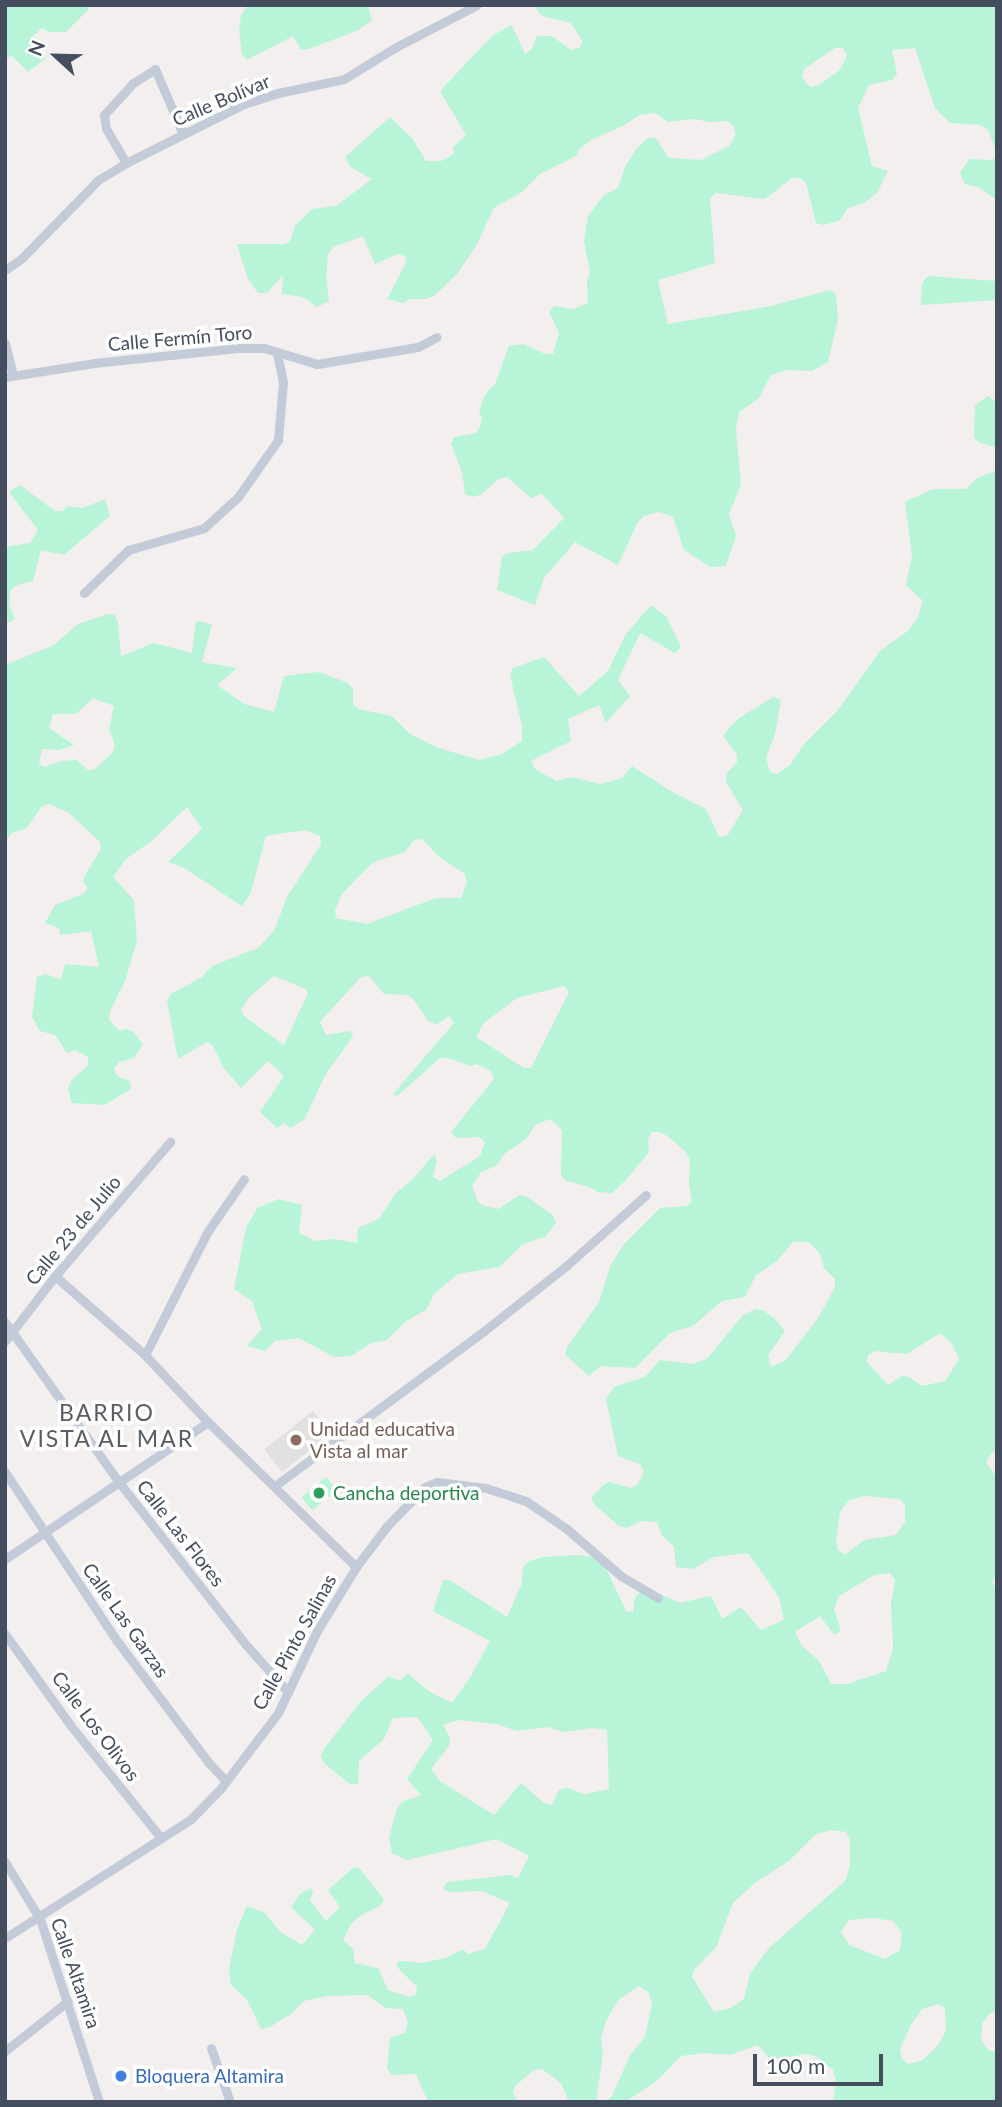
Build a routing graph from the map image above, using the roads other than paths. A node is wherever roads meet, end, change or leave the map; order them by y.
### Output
1 (477, 5) edge
2 (183, 134) junction
3 (126, 163) junction
4 (5, 270) edge
5 (437, 337) dead end
6 (5, 344) edge
7 (277, 353) junction
8 (9, 376) edge
9 (84, 593) dead end
10 (170, 1142) dead end
11 (244, 1179) dead end
12 (646, 1195) dead end
13 (55, 1276) junction
14 (5, 1322) edge
15 (13, 1332) junction
16 (5, 1341) edge
17 (145, 1355) junction
18 (208, 1422) junction
19 (5, 1472) edge
20 (118, 1481) junction
21 (276, 1485) junction
22 (44, 1531) junction
23 (5, 1559) edge
24 (356, 1567) junction
25 (658, 1598) dead end
26 (5, 1634) edge
27 (288, 1692) junction
28 (226, 1781) junction
29 (161, 1838) junction
30 (5, 1862) edge
31 (40, 1919) junction
32 (5, 1938) edge
33 (68, 2001) junction
34 (211, 2048) dead end
35 (5, 2050) edge
36 (99, 2102) edge
37 (230, 2102) edge

1 - 2 street, Calle Bolívar
2 - 3 street, Calle Bolívar
2 - 3 street
3 - 4 street, Calle Bolívar
5 - 7 street, Calle Fermín Toro
6 - 8 street
7 - 8 street, Calle Fermín Toro
7 - 9 street
10 - 13 street, Calle 23 de Julio
11 - 17 street
12 - 21 street
13 - 15 street, Calle 23 de Julio
13 - 17 street
14 - 15 street, Calle Las Flores
15 - 16 street, Calle 23 de Julio
15 - 20 street, Calle Las Flores
17 - 18 street
18 - 20 street
18 - 21 street
19 - 22 street, Calle Las Garzas
20 - 22 street
20 - 27 street, Calle Las Flores
21 - 24 street
22 - 23 street
22 - 28 street, Calle Las Garzas
24 - 25 street, Calle Pinto Salinas
24 - 27 street, Calle Pinto Salinas
26 - 29 street, Calle Los Olivos
27 - 28 street, Calle Pinto Salinas
28 - 29 street, Calle Pinto Salinas
29 - 31 street, Calle Pinto Salinas
30 - 31 street, Calle Altamira
31 - 32 street, Calle Pinto Salinas
31 - 33 street, Calle Altamira
33 - 35 street
33 - 36 street, Calle Altamira
34 - 37 street

